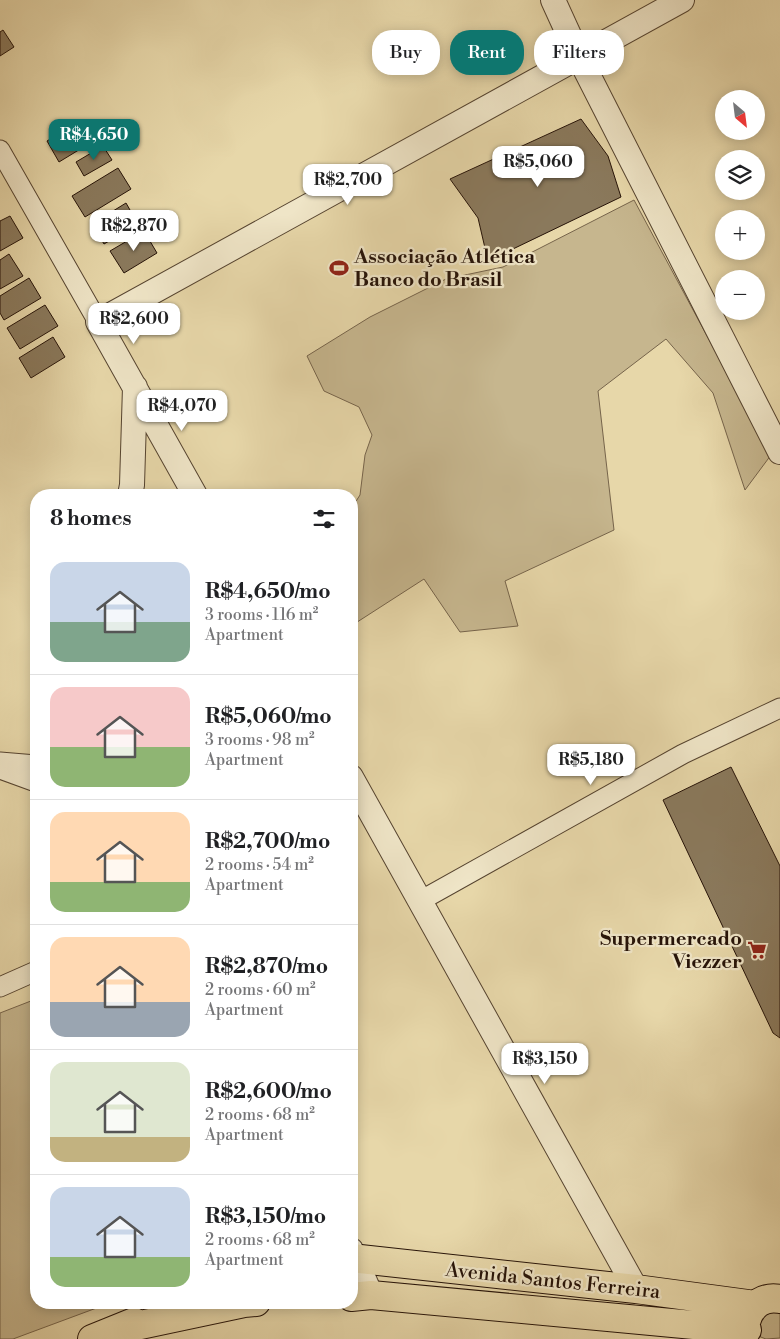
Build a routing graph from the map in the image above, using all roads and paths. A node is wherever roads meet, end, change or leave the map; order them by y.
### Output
1 (553, 0) edge
2 (682, 0) edge
3 (567, 30) edge
4 (624, 32) edge
5 (545, 75) edge
6 (589, 75) edge
7 (0, 150) edge
8 (98, 322) junction
9 (135, 387) junction
10 (780, 452) edge
11 (131, 489) edge
12 (192, 489) edge
13 (780, 708) edge
14 (0, 762) edge
15 (30, 764) edge
16 (0, 769) edge
17 (30, 780) edge
18 (358, 790) edge
19 (420, 901) junction
20 (30, 974) edge
21 (0, 987) edge
22 (358, 1256) edge
23 (358, 1281) edge
24 (636, 1289) junction
25 (361, 1296) edge
26 (160, 1309) edge
27 (216, 1309) edge
28 (765, 1311) edge
29 (117, 1330) junction
30 (92, 1339) edge

1 - 3 street
2 - 4 street
5 - 8 street
6 - 10 street
7 - 8 street
8 - 9 street
9 - 11 street
9 - 12 street
13 - 19 street
14 - 15 street
16 - 17 street
18 - 19 street
19 - 24 street
20 - 21 street
22 - 24 main road, Avenida Santos Ferreira
23 - 25 street
24 - 28 main road, Avenida Santos Ferreira
25 - 28 main road, Avenida Santos Ferreira
26 - 29 main road
27 - 29 main road
29 - 30 main road

